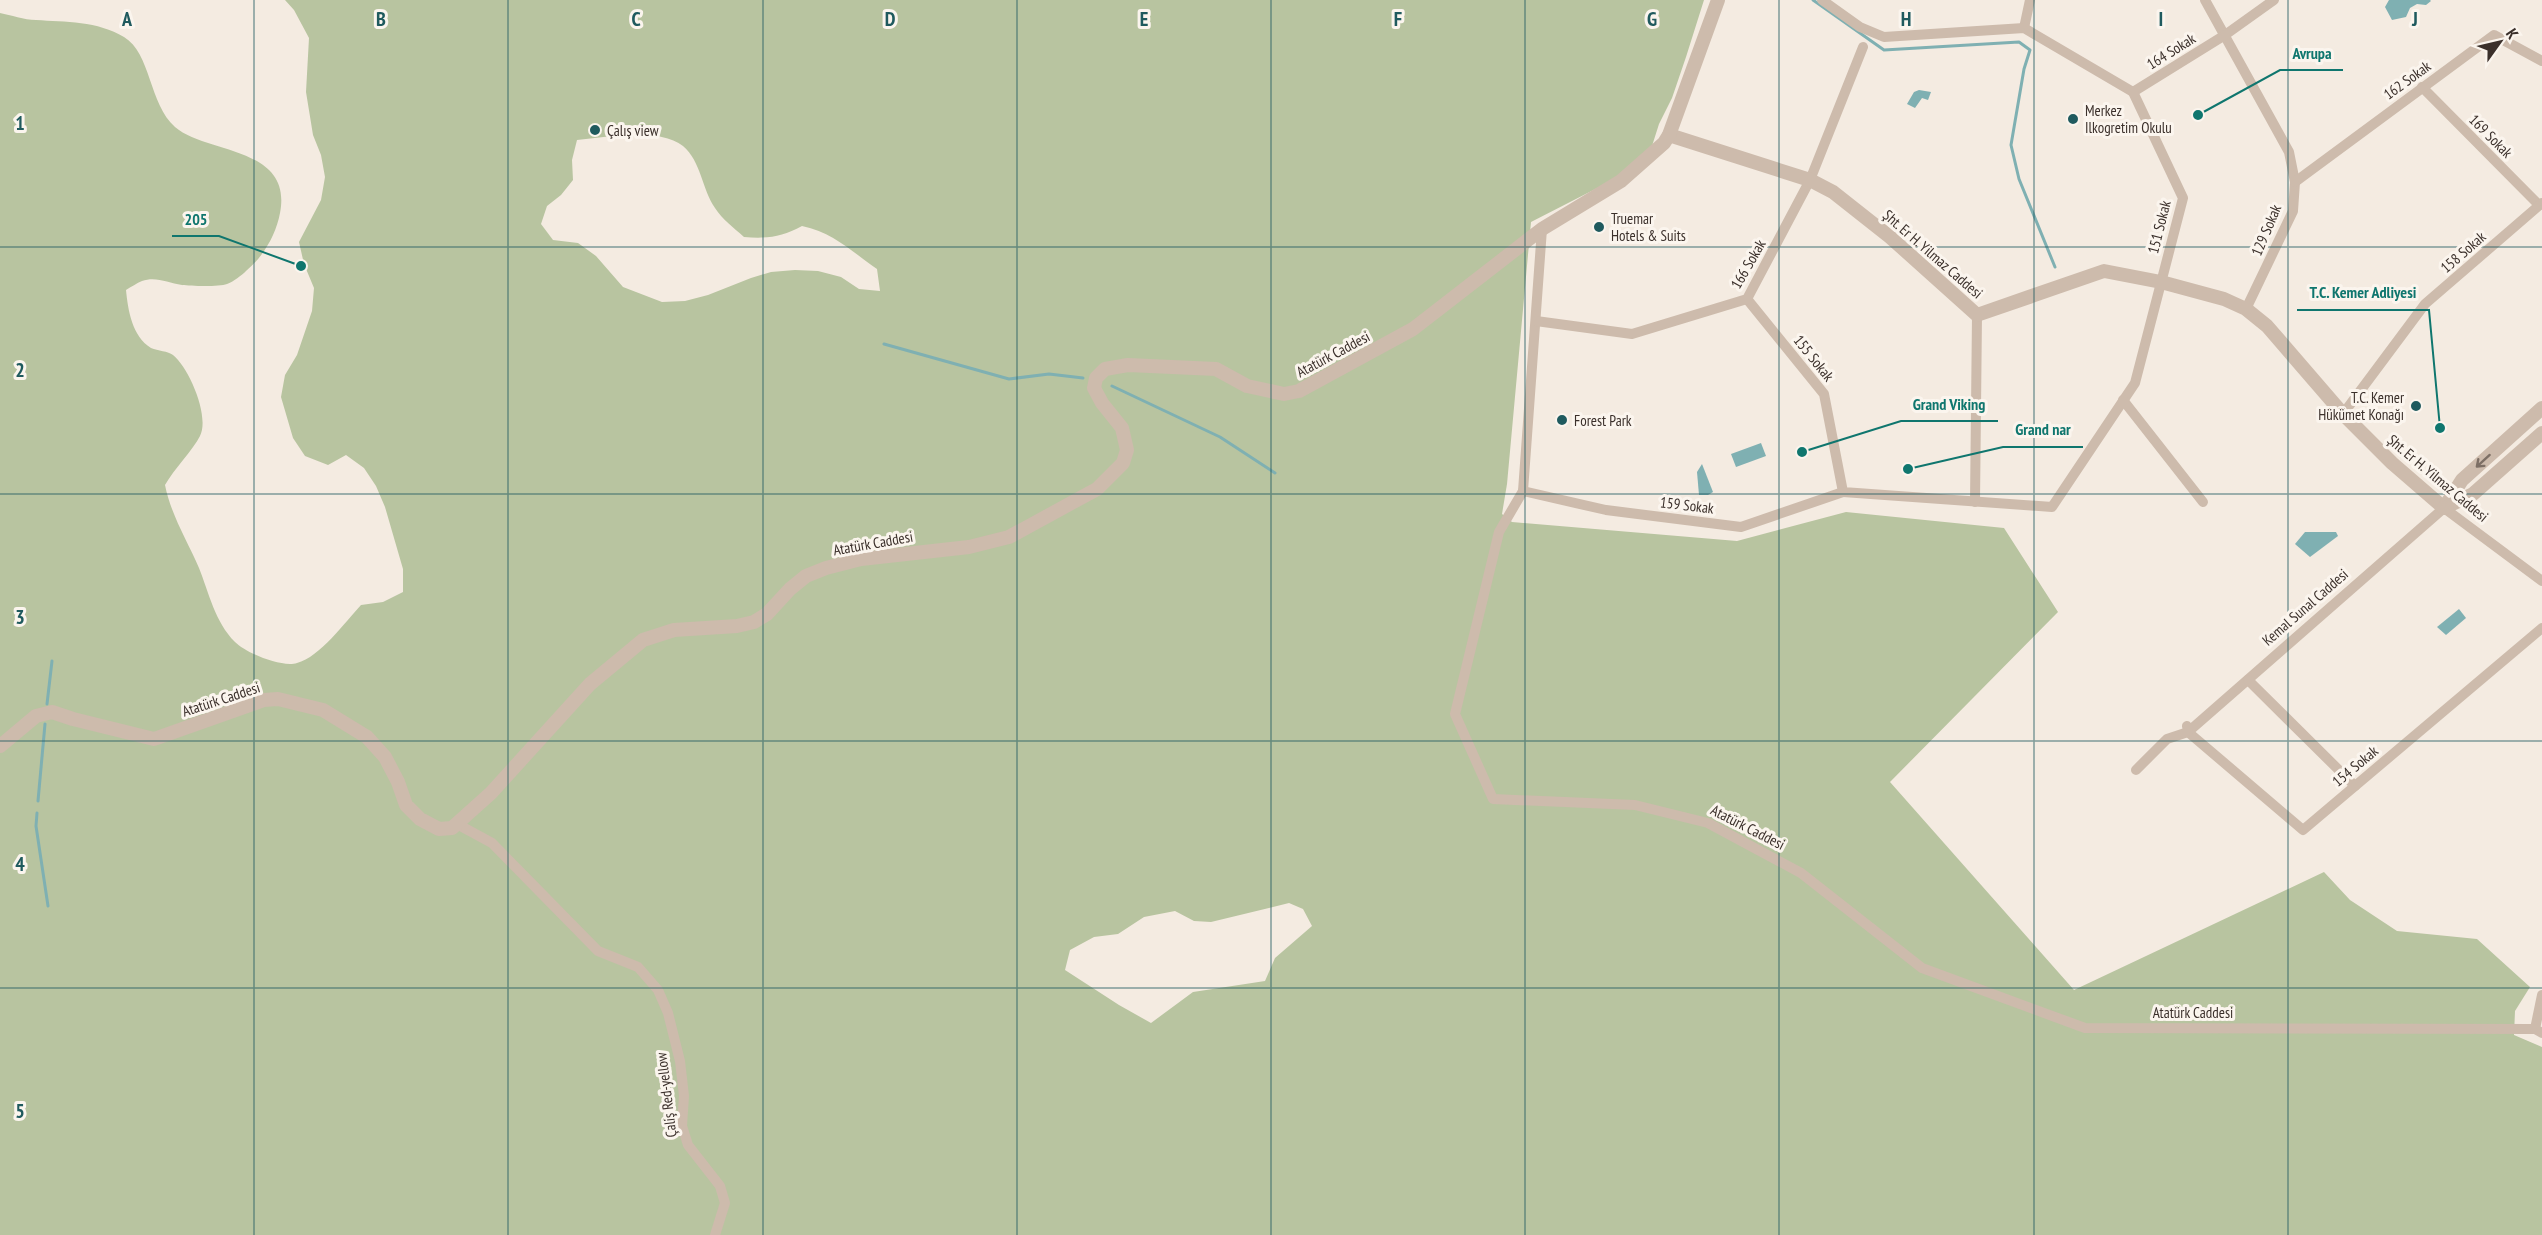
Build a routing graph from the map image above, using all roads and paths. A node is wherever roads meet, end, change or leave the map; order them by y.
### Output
1 (1718, 0) edge
2 (1822, 0) edge
3 (2030, 0) edge
4 (2205, 0) edge
5 (2274, 0) edge
6 (2024, 28) junction
7 (2225, 35) junction
8 (1863, 47) dead end
9 (2542, 61) edge
10 (2422, 87) junction
11 (2133, 92) junction
12 (1669, 135) junction
13 (1810, 180) junction
14 (2295, 182) junction
15 (2541, 204) edge
16 (1542, 229) junction
17 (2161, 282) junction
18 (1747, 299) junction
19 (2246, 309) junction
20 (1977, 315) junction
21 (1536, 321) junction
22 (2123, 400) junction
23 (2542, 408) edge
24 (2343, 414) junction
25 (2542, 432) edge
26 (2506, 441) junction
27 (2517, 455) junction
28 (1523, 491) junction
29 (1843, 492) junction
30 (1975, 502) junction
31 (2203, 502) dead end
32 (2444, 508) junction
33 (2542, 581) edge
34 (2542, 628) edge
35 (2248, 680) junction
36 (2188, 729) junction
37 (0, 746) edge
38 (2136, 770) dead end
39 (2355, 786) junction
40 (457, 824) junction
41 (2542, 994) edge
42 (2538, 1031) edge
43 (715, 1235) edge

1 - 12 street, Atatürk Caddesi
2 - 6 street
3 - 6 street
4 - 7 street, 129 Sokak
5 - 7 street, 164 Sokak
6 - 11 street
7 - 11 street, 164 Sokak
7 - 14 street, 129 Sokak
8 - 13 street, 166 Sokak
9 - 10 street, 162 Sokak
10 - 14 street, 162 Sokak
10 - 15 street, 169 Sokak
11 - 17 street, 151 Sokak
12 - 13 street, Şht. Er H. Yilmaz Caddesi
12 - 16 street, Atatürk Caddesi
13 - 18 street, 166 Sokak
13 - 20 street, Şht. Er H. Yilmaz Caddesi
14 - 19 street, 129 Sokak
15 - 24 street, 158 Sokak
16 - 21 street, Atatürk Caddesi
16 - 40 street, Atatürk Caddesi
17 - 19 street, Şht. Er H. Yilmaz Caddesi
17 - 20 street, Şht. Er H. Yilmaz Caddesi
17 - 22 street, 151 Sokak
18 - 21 street, 166 Sokak
18 - 29 street, 155 Sokak
19 - 24 street, Şht. Er H. Yilmaz Caddesi
20 - 30 street
21 - 28 street, Atatürk Caddesi
22 - 30 street, 151 Sokak
22 - 31 street
23 - 26 street, Kemal Sunal Caddesi
24 - 32 street, Şht. Er H. Yilmaz Caddesi
25 - 27 street, Kemal Sunal Caddesi
26 - 27 street
26 -> 32 street, Kemal Sunal Caddesi
27 - 32 street, Kemal Sunal Caddesi
28 - 29 street, 159 Sokak
28 - 42 street, Atatürk Caddesi
29 - 30 street
32 - 33 street, Şht. Er H. Yilmaz Caddesi
32 - 35 street, Kemal Sunal Caddesi
34 - 39 street, 154 Sokak
35 - 36 street, Kemal Sunal Caddesi
35 - 39 street
36 - 38 street, Kemal Sunal Caddesi
36 - 39 street, 154 Sokak
37 - 40 street, Atatürk Caddesi
40 - 43 street, Çaliş Red-yellow
41 - 42 street

